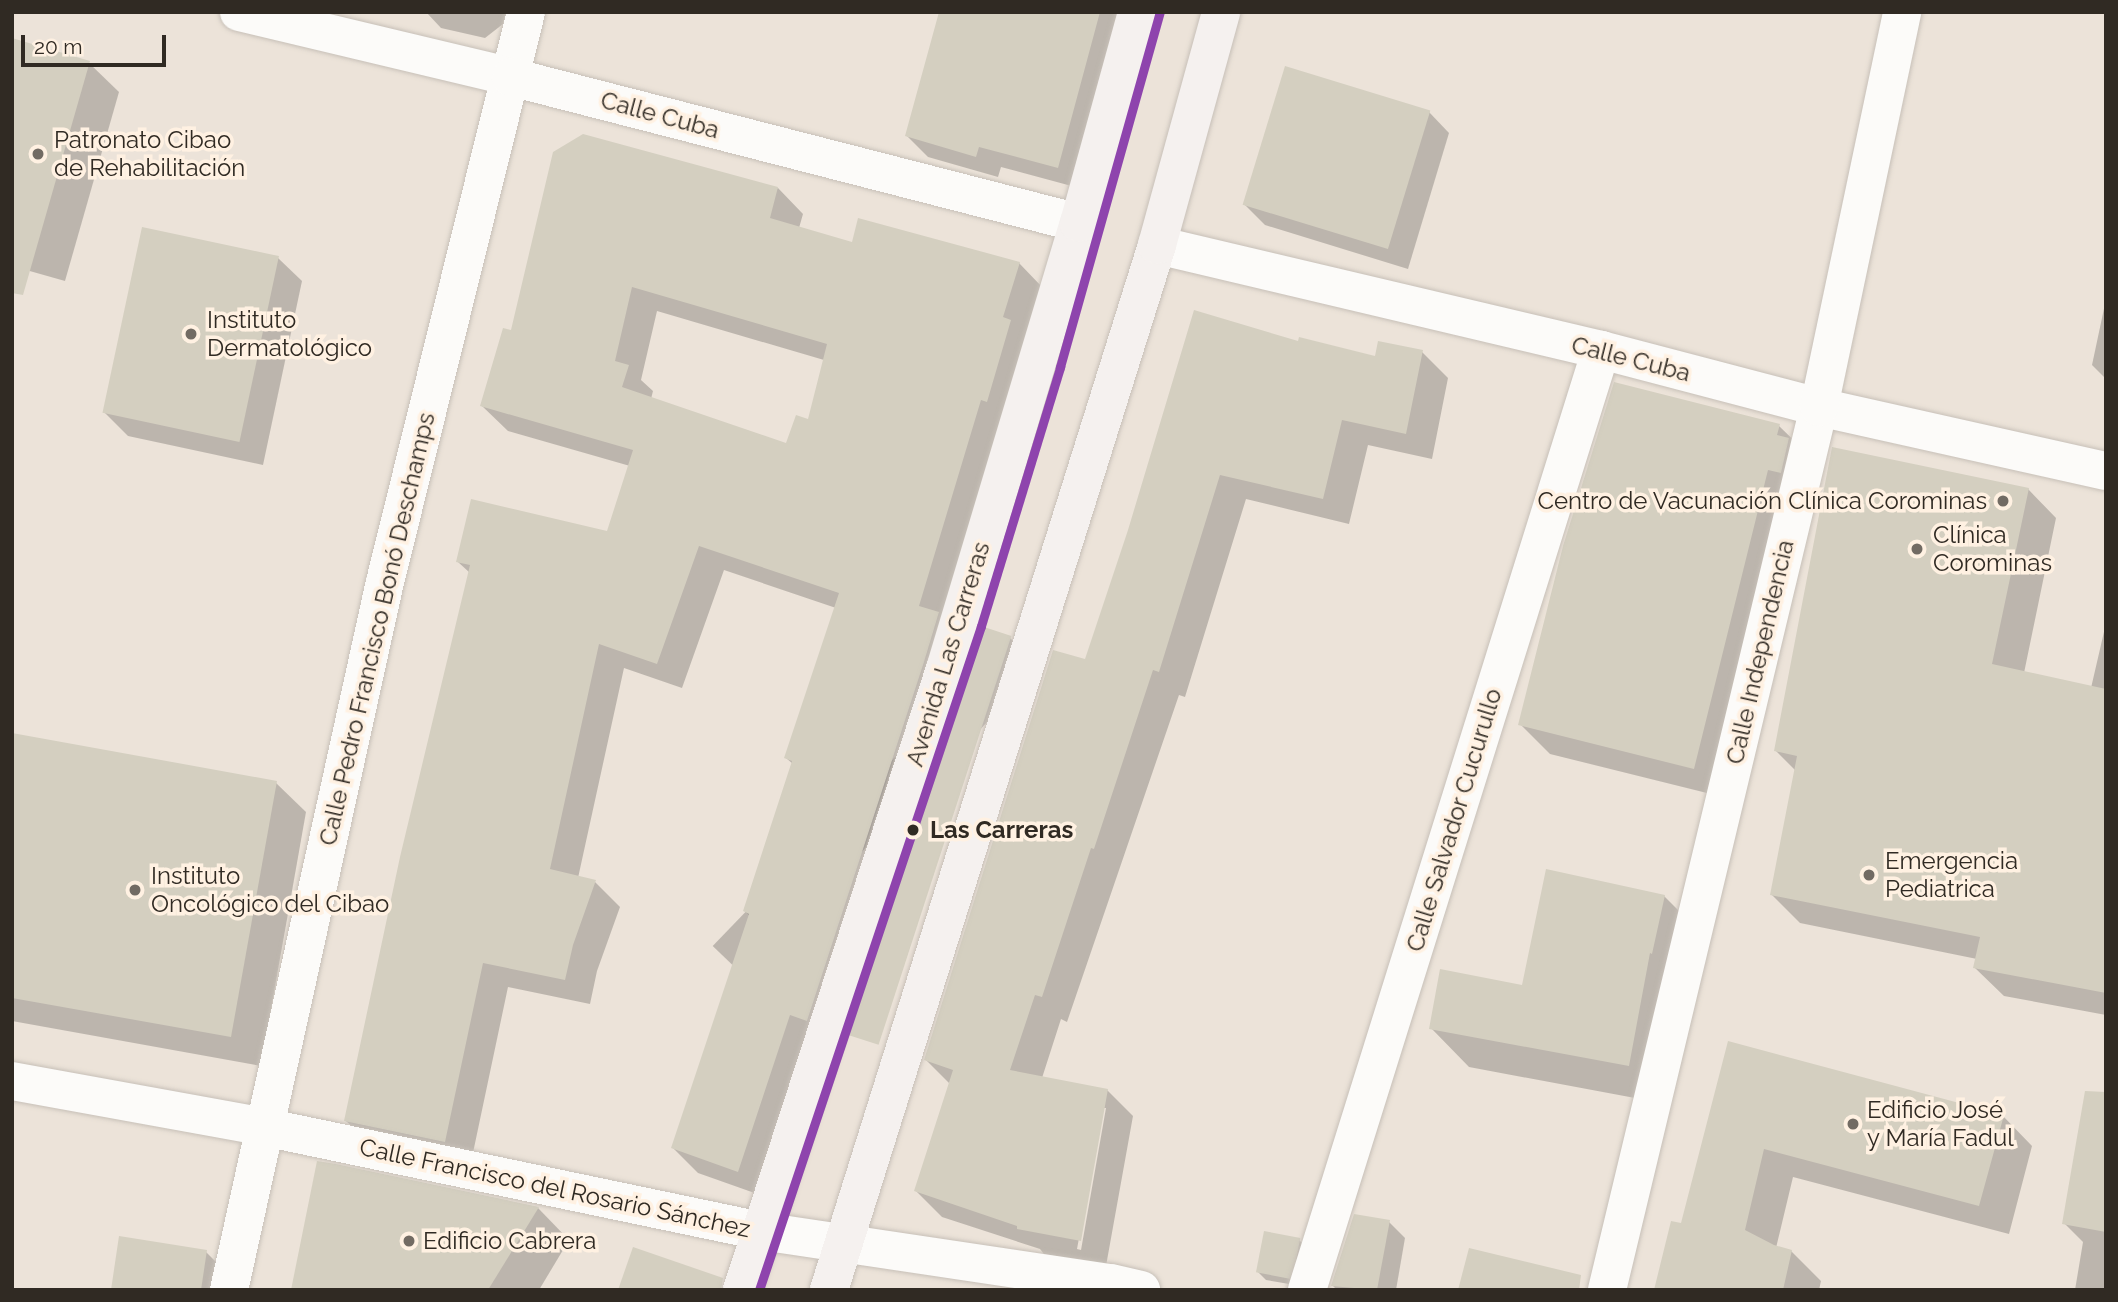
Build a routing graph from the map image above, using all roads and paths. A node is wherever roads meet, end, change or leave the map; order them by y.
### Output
1 (239, 12) edge
2 (526, 12) edge
3 (1137, 12) edge
4 (1221, 12) edge
5 (1902, 12) edge
6 (511, 76) junction
7 (1079, 223) junction
8 (1157, 244) junction
9 (1601, 350) junction
10 (1819, 407) junction
11 (2106, 471) edge
12 (12, 1081) edge
13 (264, 1127) junction
14 (761, 1231) junction
15 (844, 1244) junction
16 (1120, 1287) edge
17 (229, 1290) edge
18 (743, 1290) edge
19 (829, 1290) edge
20 (1307, 1290) edge
21 (1607, 1290) edge

1 - 6 street, Calle Cuba
2 - 6 street, Calle Pedro Francisco Bonó Deschamps
3 - 7 main road, Avenida Las Carreras
4 - 8 main road
5 - 10 street, Calle Independencia
6 - 7 street, Calle Cuba
6 - 13 street, Calle Pedro Francisco Bonó Deschamps
7 - 14 main road, Avenida Las Carreras
8 - 9 street, Calle Cuba
8 - 15 main road
9 - 10 street, Calle Cuba
9 - 20 street, Calle Salvador Cucurullo
10 - 11 street, Calle Cuba
10 - 21 street, Calle Independencia
12 - 13 street, Calle Francisco del Rosario Sánchez
13 - 14 street, Calle Francisco del Rosario Sánchez
13 - 17 street, Calle Pedro Francisco Bonó Deschamps
14 - 15 street, Calle Francisco del Rosario Sánchez
14 - 18 main road, Avenida Las Carreras
15 - 16 street, Calle Francisco del Rosario Sánchez
15 - 19 main road

